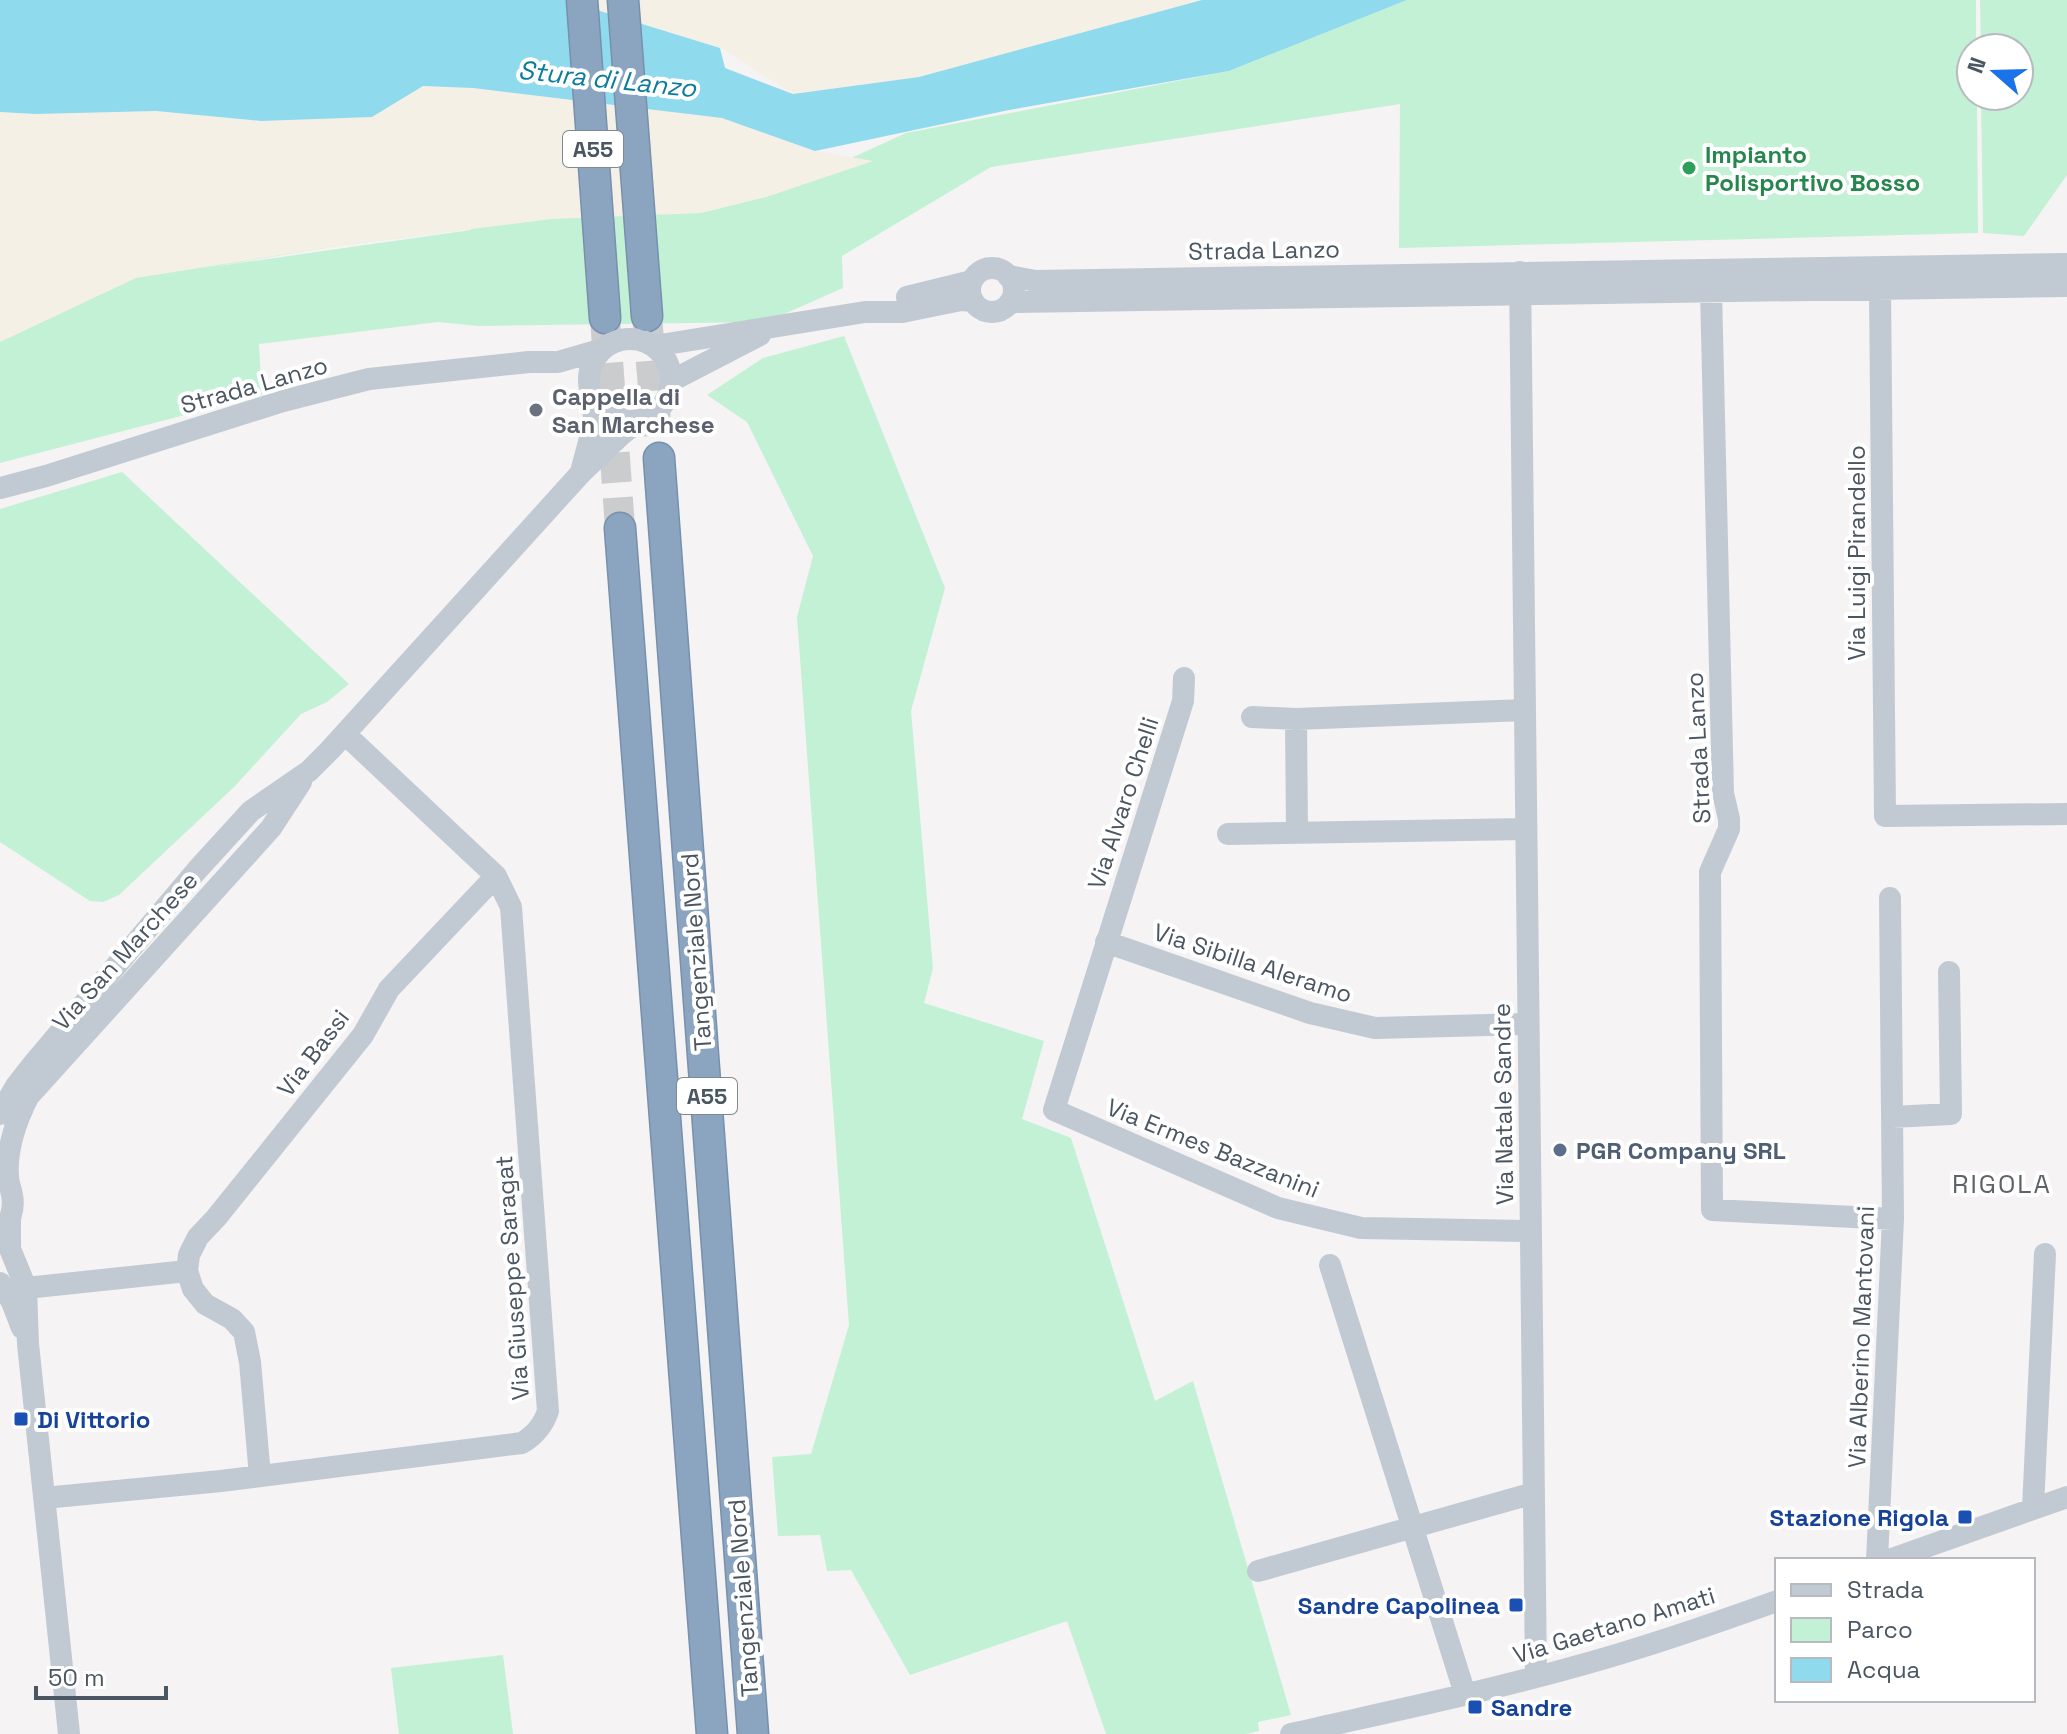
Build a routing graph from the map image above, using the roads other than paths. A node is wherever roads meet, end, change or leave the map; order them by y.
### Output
1 (582, 0) edge
2 (623, 0) edge
3 (2067, 264) edge
4 (1008, 276) junction
5 (1520, 283) junction
6 (2067, 286) edge
7 (1880, 289) junction
8 (972, 291) junction
9 (1711, 291) junction
10 (1010, 302) junction
11 (646, 305) tunnel mouth
12 (604, 307) tunnel mouth
13 (775, 327) junction
14 (654, 346) junction
15 (603, 349) junction
16 (529, 362) junction
17 (671, 381) junction
18 (591, 389) junction
19 (639, 421) junction
20 (659, 458) tunnel mouth
21 (581, 473) junction
22 (0, 488) edge
23 (620, 528) tunnel mouth
24 (1184, 678) dead end
25 (1524, 710) junction
26 (1252, 717) dead end
27 (1296, 719) junction
28 (345, 734) junction
29 (309, 771) junction
30 (2067, 814) edge
31 (1526, 829) junction
32 (1297, 833) junction
33 (1228, 834) dead end
34 (496, 876) junction
35 (1890, 898) dead end
36 (1106, 942) junction
37 (1949, 972) dead end
38 (1528, 1024) junction
39 (0, 1114) edge
40 (1892, 1117) junction
41 (4, 1174) edge
42 (1893, 1219) junction
43 (5, 1228) edge
44 (1531, 1231) junction
45 (2045, 1254) dead end
46 (1330, 1265) dead end
47 (187, 1271) junction
48 (0, 1283) edge
49 (26, 1288) junction
50 (28, 1344) junction
51 (260, 1476) junction
52 (1534, 1493) junction
53 (2067, 1497) edge
54 (44, 1498) junction
55 (2033, 1508) junction
56 (1412, 1527) junction
57 (1877, 1558) edge
58 (1895, 1558) edge
59 (1258, 1571) dead end
60 (1775, 1602) edge
61 (1536, 1677) junction
62 (1465, 1694) junction
63 (69, 1734) edge
64 (712, 1734) edge
65 (753, 1734) edge
66 (1291, 1734) edge

1 - 12 highway, A55
2 - 11 highway, A55
3 - 5 street, Strada Lanzo
4 - 5 street, Strada Lanzo
4 - 8 street
4 - 10 street
5 - 9 street, Strada Lanzo
5 - 10 street, Strada Lanzo
5 - 25 street
6 - 7 street, Strada Lanzo
7 - 9 street, Strada Lanzo
7 - 30 street, Via Luigi Pirandello
8 - 10 street
8 - 13 street
9 - 42 street, Strada Lanzo
13 - 14 street
13 - 17 street
14 - 15 street
14 - 17 street
15 - 16 street, Strada Lanzo
15 - 18 street
16 - 18 street, Strada Lanzo
16 - 22 street, Strada Lanzo
17 - 19 street
18 - 19 street
18 - 21 street, Via San Marchese
19 - 21 street, Via San Marchese
20 - 65 highway, Tangenziale Nord / A55
21 - 28 street, Via San Marchese
23 - 64 highway, Tangenziale Nord / A55
24 - 36 street, Via Alvaro Chelli
25 - 27 street
25 - 31 street
26 - 27 street
27 - 32 street
28 - 29 street, Via San Marchese
28 - 34 street, Via Giuseppe Saragat
29 - 39 street, Via San Marchese
29 - 41 street, Via San Marchese
31 - 32 street
31 - 38 street, Via Natale Sandre
32 - 33 street
34 - 47 street, Via Bassi
34 - 51 street, Via Giuseppe Saragat
35 - 40 street, Via Alberino Mantovani
36 - 38 street, Via Sibilla Aleramo
36 - 44 street, Via Ermes Bazzanini
37 - 40 street
38 - 44 street, Via Natale Sandre
40 - 42 street, Via Alberino Mantovani
41 - 43 street, Via San Marchese
42 - 57 street, Via Alberino Mantovani
43 - 49 street, Via San Marchese
44 - 52 street, Via Natale Sandre
45 - 55 street
46 - 56 street
47 - 49 street
47 - 51 street
48 - 50 street
49 - 50 street
50 - 54 street
51 - 54 street, Via Giuseppe Saragat
52 - 56 street
52 - 61 street, Via Natale Sandre
53 - 55 street
54 - 63 street
55 - 58 street
56 - 59 street
56 - 62 street
60 - 61 street, Via Gaetano Amati
61 - 62 street, Via Gaetano Amati
62 - 66 street, Via Gaetano Amati

